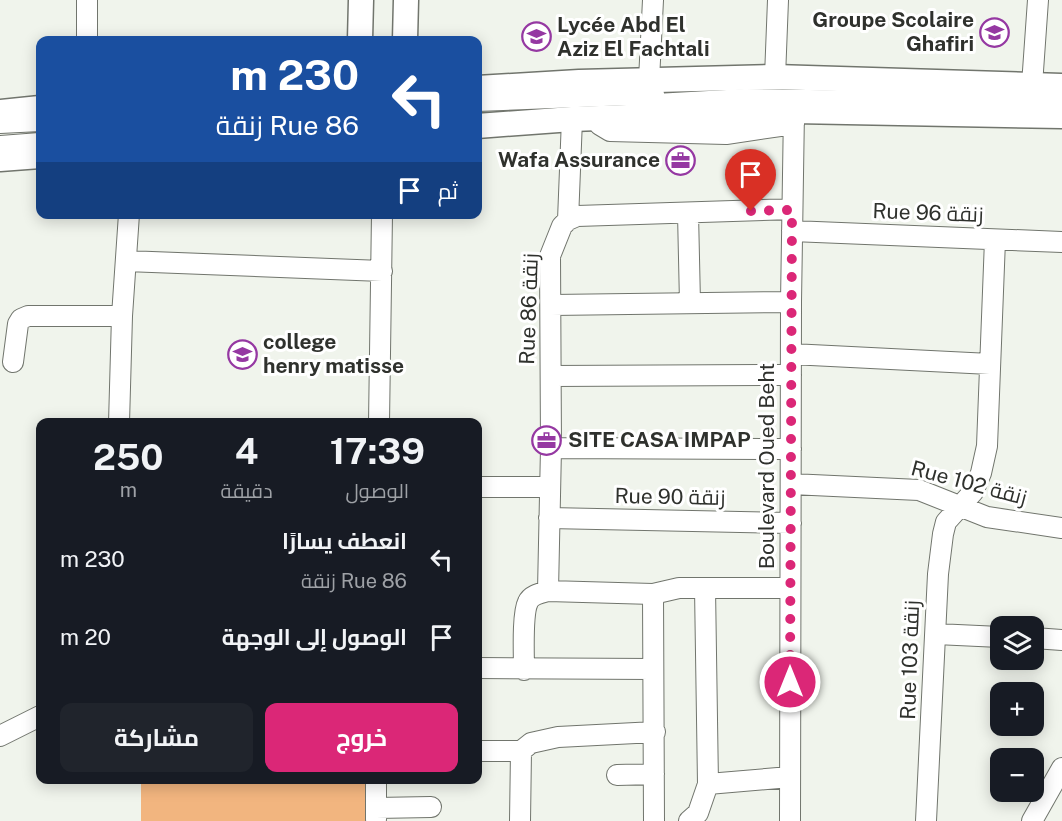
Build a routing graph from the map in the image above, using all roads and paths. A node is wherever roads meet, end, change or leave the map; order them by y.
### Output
1 (87, 0) edge
2 (361, 0) edge
3 (406, 0) edge
4 (653, 0) edge
5 (778, 0) edge
6 (1038, 0) edge
7 (87, 36) edge
8 (360, 36) edge
9 (406, 36) edge
10 (775, 77) junction
11 (650, 80) junction
12 (1032, 85) junction
13 (1062, 86) edge
14 (482, 88) edge
15 (1062, 96) edge
16 (482, 101) edge
17 (1062, 104) edge
18 (36, 108) edge
19 (0, 112) edge
20 (482, 115) edge
21 (1062, 116) edge
22 (794, 118) junction
23 (572, 119) junction
24 (36, 121) edge
25 (0, 123) edge
26 (482, 126) edge
27 (36, 143) edge
28 (0, 146) edge
29 (36, 156) edge
30 (0, 159) edge
31 (792, 210) junction
32 (688, 213) junction
33 (129, 219) edge
34 (382, 219) edge
35 (568, 220) junction
36 (792, 231) junction
37 (995, 240) junction
38 (1062, 242) edge
39 (126, 261) junction
40 (382, 271) junction
41 (791, 302) junction
42 (690, 303) junction
43 (552, 305) junction
44 (122, 316) junction
45 (791, 354) junction
46 (13, 362) dead end
47 (990, 364) junction
48 (791, 375) junction
49 (551, 376) junction
50 (119, 418) edge
51 (379, 418) edge
52 (551, 448) junction
53 (791, 449) junction
54 (791, 484) junction
55 (549, 487) junction
56 (482, 488) edge
57 (959, 506) junction
58 (549, 518) junction
59 (790, 523) junction
60 (1062, 528) edge
61 (705, 588) junction
62 (790, 588) junction
63 (548, 591) junction
64 (654, 594) junction
65 (936, 634) junction
66 (990, 637) edge
67 (1044, 639) edge
68 (1062, 640) edge
69 (482, 668) edge
70 (653, 669) junction
71 (524, 670) junction
72 (36, 718) edge
73 (654, 732) junction
74 (0, 736) edge
75 (482, 751) edge
76 (521, 751) junction
77 (1062, 768) edge
78 (654, 774) junction
79 (617, 775) dead end
80 (790, 777) junction
81 (376, 784) edge
82 (708, 784) junction
83 (431, 807) dead end
84 (376, 814) edge
85 (696, 818) edge
86 (520, 821) edge
87 (654, 821) edge
88 (790, 821) edge
89 (926, 821) edge
90 (1032, 821) edge

1 - 7 street
2 - 8 main road
3 - 9 main road
4 - 11 street
5 - 10 street
6 - 12 street
10 - 11 main road
10 - 12 main road
11 - 14 main road
12 - 13 main road
15 - 16 street
17 - 20 street
18 - 19 main road
21 - 22 main road
22 - 23 main road
22 - 31 street, Boulevard Oued Beht
23 - 26 main road
23 - 35 street
24 - 25 street
27 - 28 street
29 - 30 main road
31 - 32 street
31 - 36 street, Boulevard Oued Beht
32 - 35 street
32 - 42 street
33 - 39 street
34 - 40 street
35 - 43 street, Rue 86 زنقة
36 - 37 street, Rue 96 زنقة
36 - 41 street, Boulevard Oued Beht
37 - 38 street, Rue 96 زنقة
37 - 47 street, Rue 103 زنقة
39 - 40 street
39 - 44 street
40 - 51 street
41 - 42 street
41 - 45 street, Boulevard Oued Beht
42 - 43 street
43 - 49 street, Rue 86 زنقة
44 - 46 street
44 - 50 street
45 - 47 street
45 - 48 street, Boulevard Oued Beht
47 - 57 street, Rue 103 زنقة
48 - 49 street
48 - 53 street, Boulevard Oued Beht
49 - 52 street, Rue 86 زنقة
52 - 53 street
52 - 55 street, Rue 86 زنقة
53 - 54 street, Boulevard Oued Beht
54 - 57 street, Rue 102 زنقة
54 - 59 street, Boulevard Oued Beht
55 - 56 street
55 - 58 street, Rue 86 زنقة
57 - 60 street, Rue 102 زنقة
57 - 65 street, Rue 103 زنقة
58 - 59 street, Rue 90 زنقة
58 - 63 street, Rue 86 زنقة
59 - 62 street, Boulevard Oued Beht
61 - 62 street
61 - 64 street
61 - 82 street
62 - 80 street, Boulevard Oued Beht
63 - 64 street
63 - 71 street
64 - 70 street
65 - 66 street
65 - 89 street, Rue 103 زنقة
67 - 68 street
69 - 71 street
70 - 71 street
70 - 73 street
72 - 74 street
73 - 76 street
73 - 78 street
75 - 76 street
76 - 86 street
77 - 90 street
78 - 79 street
78 - 87 street
80 - 82 street
80 - 88 street, Boulevard Oued Beht
81 - 84 street
82 - 85 street
83 - 84 street

